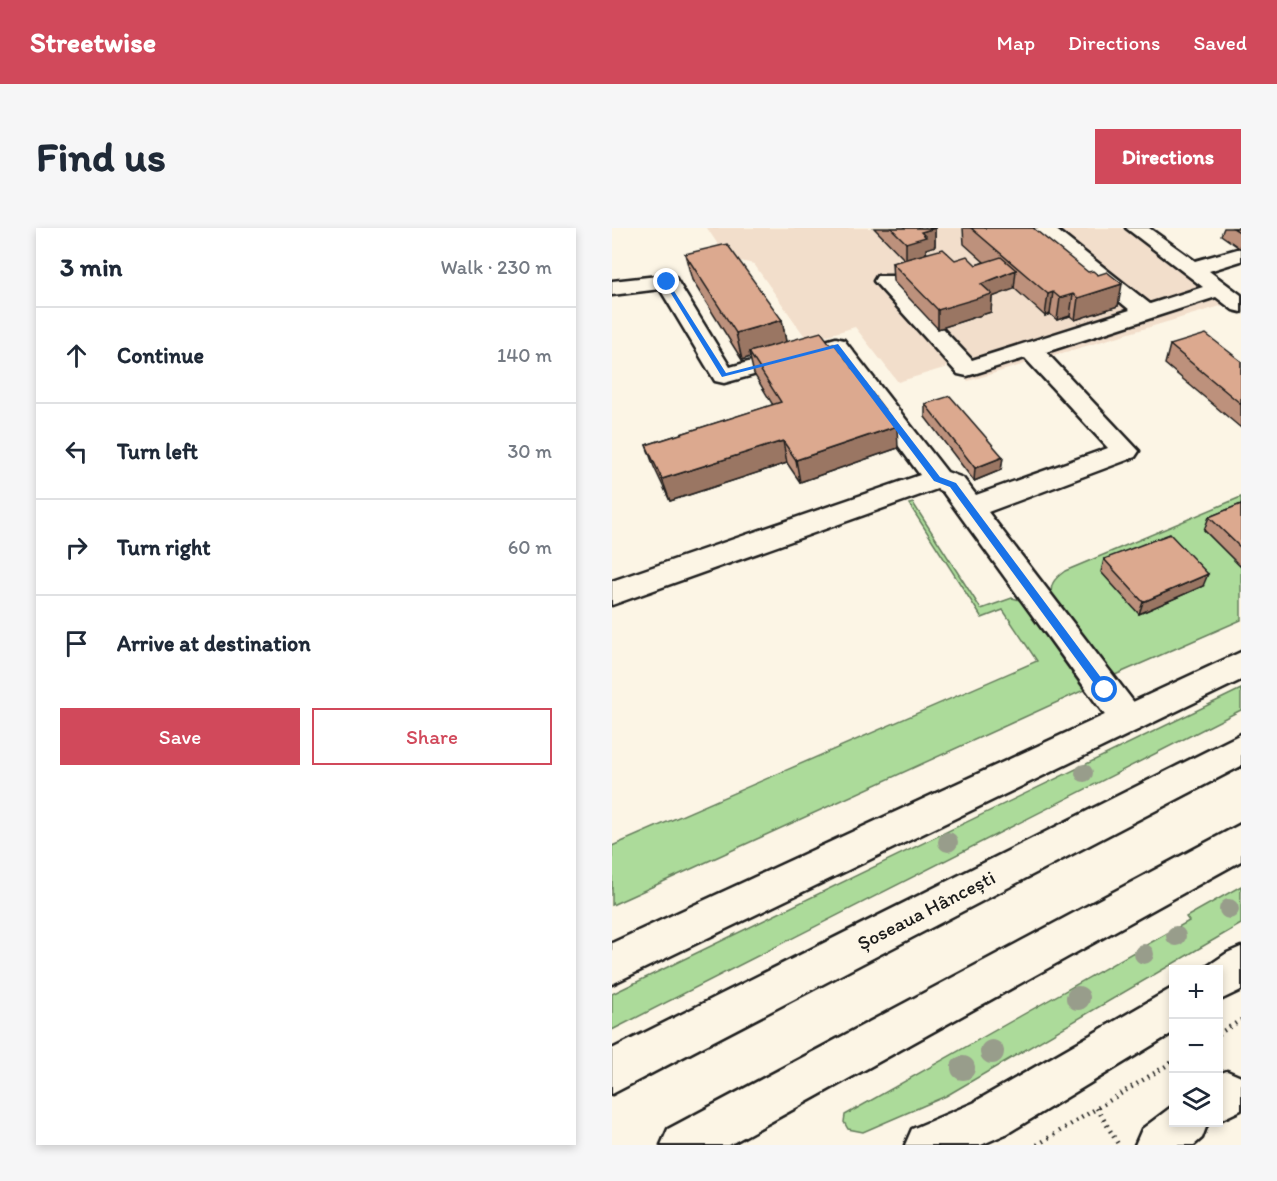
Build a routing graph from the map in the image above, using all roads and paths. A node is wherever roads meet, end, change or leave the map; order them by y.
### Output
1 (1041, 228) edge
2 (1136, 228) edge
3 (1241, 254) edge
4 (1193, 269) junction
5 (885, 281) dead end
6 (612, 288) edge
7 (1220, 289) junction
8 (1241, 305) edge
9 (1146, 312) junction
10 (1031, 350) junction
11 (937, 479) junction
12 (969, 508) junction
13 (612, 593) edge
14 (1241, 665) edge
15 (1127, 719) junction
16 (1241, 749) edge
17 (1241, 841) edge
18 (612, 964) edge
19 (1241, 967) edge
20 (1223, 978) edge
21 (1169, 1010) edge
22 (1241, 1020) edge
23 (1223, 1031) edge
24 (1169, 1063) edge
25 (612, 1072) edge
26 (1097, 1108) junction
27 (1180, 1127) edge
28 (684, 1145) edge
29 (928, 1145) edge
30 (1037, 1145) edge
31 (1119, 1145) edge
32 (1158, 1145) edge

1 - 9 main road
2 - 4 main road
3 - 4 main road
4 - 7 main road
5 - 10 main road
6 - 11 main road
7 - 8 main road
7 - 9 main road
9 - 10 main road
10 - 12 main road
11 - 12 main road
11 - 13 main road
12 - 15 main road
14 - 15 main road
15 - 18 main road
16 - 25 main road, Șoseaua Hâncești
17 - 28 main road
19 - 20 main road
21 - 29 main road
22 - 23 path
24 - 26 path
26 - 30 path
26 - 31 path
27 - 32 main road

